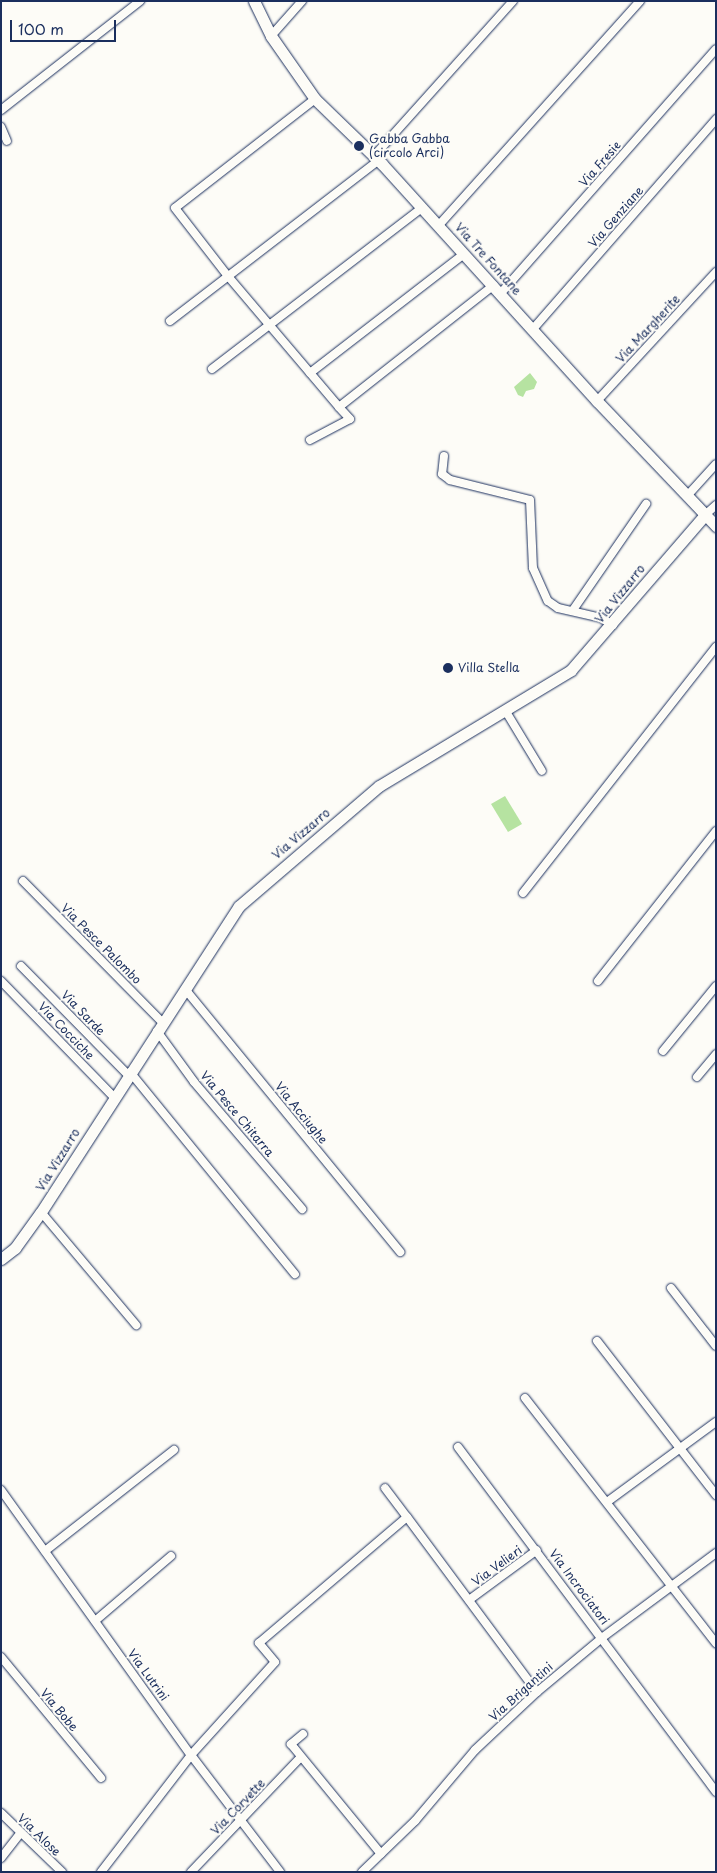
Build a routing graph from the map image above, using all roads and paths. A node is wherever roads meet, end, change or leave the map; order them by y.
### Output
1 (140, 1) edge
2 (254, 1) edge
3 (302, 1) edge
4 (513, 1) edge
5 (640, 1) edge
6 (271, 36) junction
7 (716, 49) edge
8 (316, 99) junction
9 (1, 110) edge
10 (716, 119) edge
11 (1, 127) edge
12 (7, 141) dead end
13 (376, 158) junction
14 (422, 208) junction
15 (439, 226) junction
16 (464, 254) junction
17 (716, 272) edge
18 (227, 275) junction
19 (497, 289) junction
20 (170, 321) dead end
21 (270, 326) junction
22 (533, 329) junction
23 (212, 369) dead end
24 (310, 372) junction
25 (597, 401) junction
26 (339, 407) junction
27 (310, 440) dead end
28 (444, 456) dead end
29 (716, 464) edge
30 (687, 496) junction
31 (646, 504) dead end
32 (716, 505) edge
33 (706, 515) junction
34 (716, 526) edge
35 (573, 610) junction
36 (613, 625) junction
37 (716, 648) edge
38 (505, 710) junction
39 (542, 772) dead end
40 (716, 831) edge
41 (23, 882) dead end
42 (523, 893) dead end
43 (21, 966) dead end
44 (1, 981) edge
45 (598, 981) dead end
46 (716, 986) edge
47 (185, 988) junction
48 (160, 1027) junction
49 (663, 1051) dead end
50 (716, 1054) edge
51 (129, 1074) junction
52 (697, 1077) dead end
53 (114, 1097) junction
54 (302, 1209) dead end
55 (41, 1212) junction
56 (400, 1252) dead end
57 (1, 1259) edge
58 (295, 1274) dead end
59 (671, 1288) dead end
60 (136, 1325) dead end
61 (597, 1341) dead end
62 (716, 1346) edge
63 (525, 1398) dead end
64 (716, 1422) edge
65 (458, 1447) dead end
66 (679, 1448) junction
67 (174, 1450) dead end
68 (385, 1488) dead end
69 (1, 1490) edge
70 (716, 1495) edge
71 (607, 1502) junction
72 (407, 1517) junction
73 (537, 1550) junction
74 (45, 1551) junction
75 (716, 1552) edge
76 (171, 1556) dead end
77 (672, 1584) junction
78 (469, 1600) junction
79 (95, 1621) junction
80 (603, 1637) junction
81 (716, 1643) edge
82 (1, 1657) edge
83 (537, 1692) junction
84 (303, 1734) dead end
85 (191, 1754) junction
86 (301, 1757) junction
87 (101, 1778) dead end
88 (716, 1792) edge
89 (1, 1813) edge
90 (241, 1821) junction
91 (20, 1834) junction
92 (381, 1854) junction
93 (1, 1858) edge
94 (62, 1872) edge
95 (100, 1872) edge
96 (191, 1872) edge
97 (280, 1872) edge
98 (362, 1872) edge

1 - 9 street
2 - 6 street, Via Tre Fontane
3 - 6 street
4 - 13 street
5 - 15 street
6 - 8 street, Via Tre Fontane
7 - 19 street, Via Fresie
8 - 13 street, Via Tre Fontane
8 - 18 street
10 - 22 street, Via Genziane
11 - 12 street
13 - 14 street, Via Tre Fontane
13 - 18 street
14 - 15 street, Via Tre Fontane
14 - 21 street
15 - 16 street, Via Tre Fontane
16 - 19 street, Via Tre Fontane
16 - 24 street
17 - 25 street, Via Margherite
18 - 20 street
18 - 21 street
19 - 22 street, Via Tre Fontane
19 - 26 street, Via Fresie
21 - 23 street
21 - 24 street
22 - 25 street, Via Tre Fontane
24 - 26 street
25 - 30 street, Via Tre Fontane
26 - 27 street
28 - 35 street
29 - 30 street
30 - 33 street, Via Tre Fontane
31 - 35 street
32 - 33 street
33 - 34 street, Via Tre Fontane
33 - 36 street, Via Vizzarro
35 - 36 street
36 - 38 street, Via Vizzarro
37 - 42 street
38 - 39 street
38 - 47 street, Via Vizzarro
40 - 45 street
41 - 48 street, Via Pesce Palombo
43 - 51 street, Via Sarde
44 - 53 street, Via Cocciche
46 - 49 street
47 - 48 street, Via Vizzarro
47 - 56 street, Via Acciughe
48 - 51 street, Via Vizzarro
48 - 54 street, Via Pesce Chitarra
50 - 52 street
51 - 53 street, Via Vizzarro
51 - 58 street, Via Sarde
53 - 55 street, Via Vizzarro
55 - 57 street, Via Vizzarro
55 - 60 street
59 - 62 street
61 - 66 street
63 - 71 street
64 - 66 street
65 - 73 street, Via Incrociatori
66 - 70 street
66 - 71 street
67 - 74 street
68 - 72 street
69 - 74 street, Via Lutrini
71 - 77 street
72 - 78 street
72 - 85 street
73 - 78 street, Via Velieri
73 - 80 street, Via Incrociatori
74 - 79 street, Via Lutrini
75 - 77 street, Via Brigantini
76 - 79 street
77 - 80 street, Via Brigantini
77 - 81 street
78 - 83 street
79 - 85 street, Via Lutrini
80 - 83 street, Via Brigantini
80 - 88 street, Via Incrociatori
82 - 87 street, Via Bobe
83 - 92 street, Via Brigantini
84 - 86 street
85 - 90 street, Via Lutrini
85 - 95 street
86 - 90 street, Via Corvette
86 - 92 street
89 - 91 street, Via Alose
90 - 96 street, Via Corvette
90 - 97 street, Via Lutrini
91 - 93 street
91 - 94 street, Via Alose
92 - 98 street, Via Brigantini

